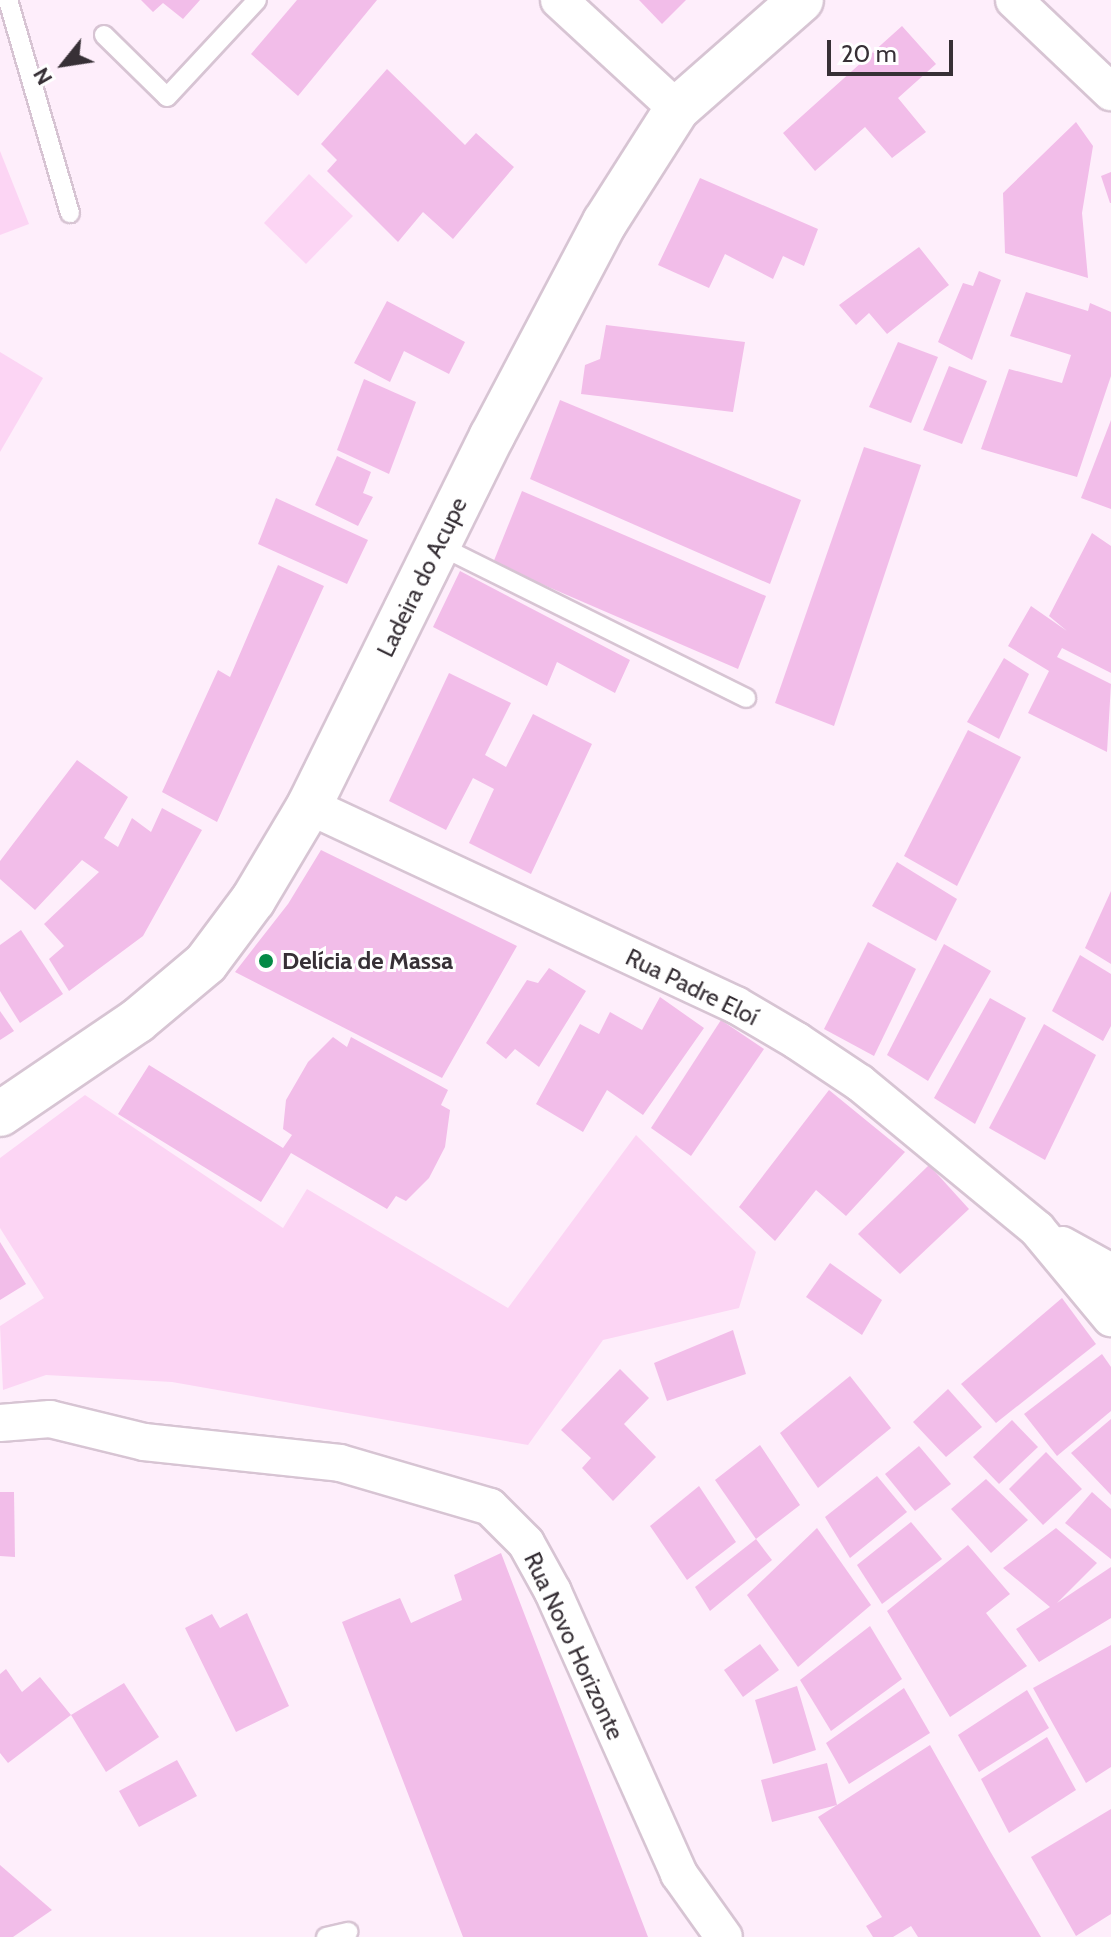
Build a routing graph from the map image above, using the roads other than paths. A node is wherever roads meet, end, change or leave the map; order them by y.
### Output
1 (8, 0) edge
2 (257, 0) edge
3 (559, 0) edge
4 (801, 0) edge
5 (1014, 0) edge
6 (104, 35) dead end
7 (1111, 92) edge
8 (677, 109) junction
9 (70, 213) dead end
10 (438, 545) junction
11 (746, 698) dead end
12 (309, 806) junction
13 (0, 1114) edge
14 (1037, 1229) junction
15 (1111, 1272) edge
16 (1111, 1318) edge
17 (0, 1423) edge
18 (348, 1932) dead end
19 (326, 1937) edge
20 (724, 1937) edge

1 - 9 lane
2 - 6 lane
3 - 8 street
4 - 8 street, Ladeira do Acupe
5 - 7 street
8 - 10 street, Ladeira do Acupe
10 - 11 lane
10 - 12 street, Ladeira do Acupe
12 - 13 street, Ladeira do Acupe
12 - 14 street, Rua Padre Eloí
14 - 15 street, Rua Padre Eloí
14 - 16 street, Rua Padre Eloí
17 - 20 street, Rua Novo Horizonte
18 - 19 lane

